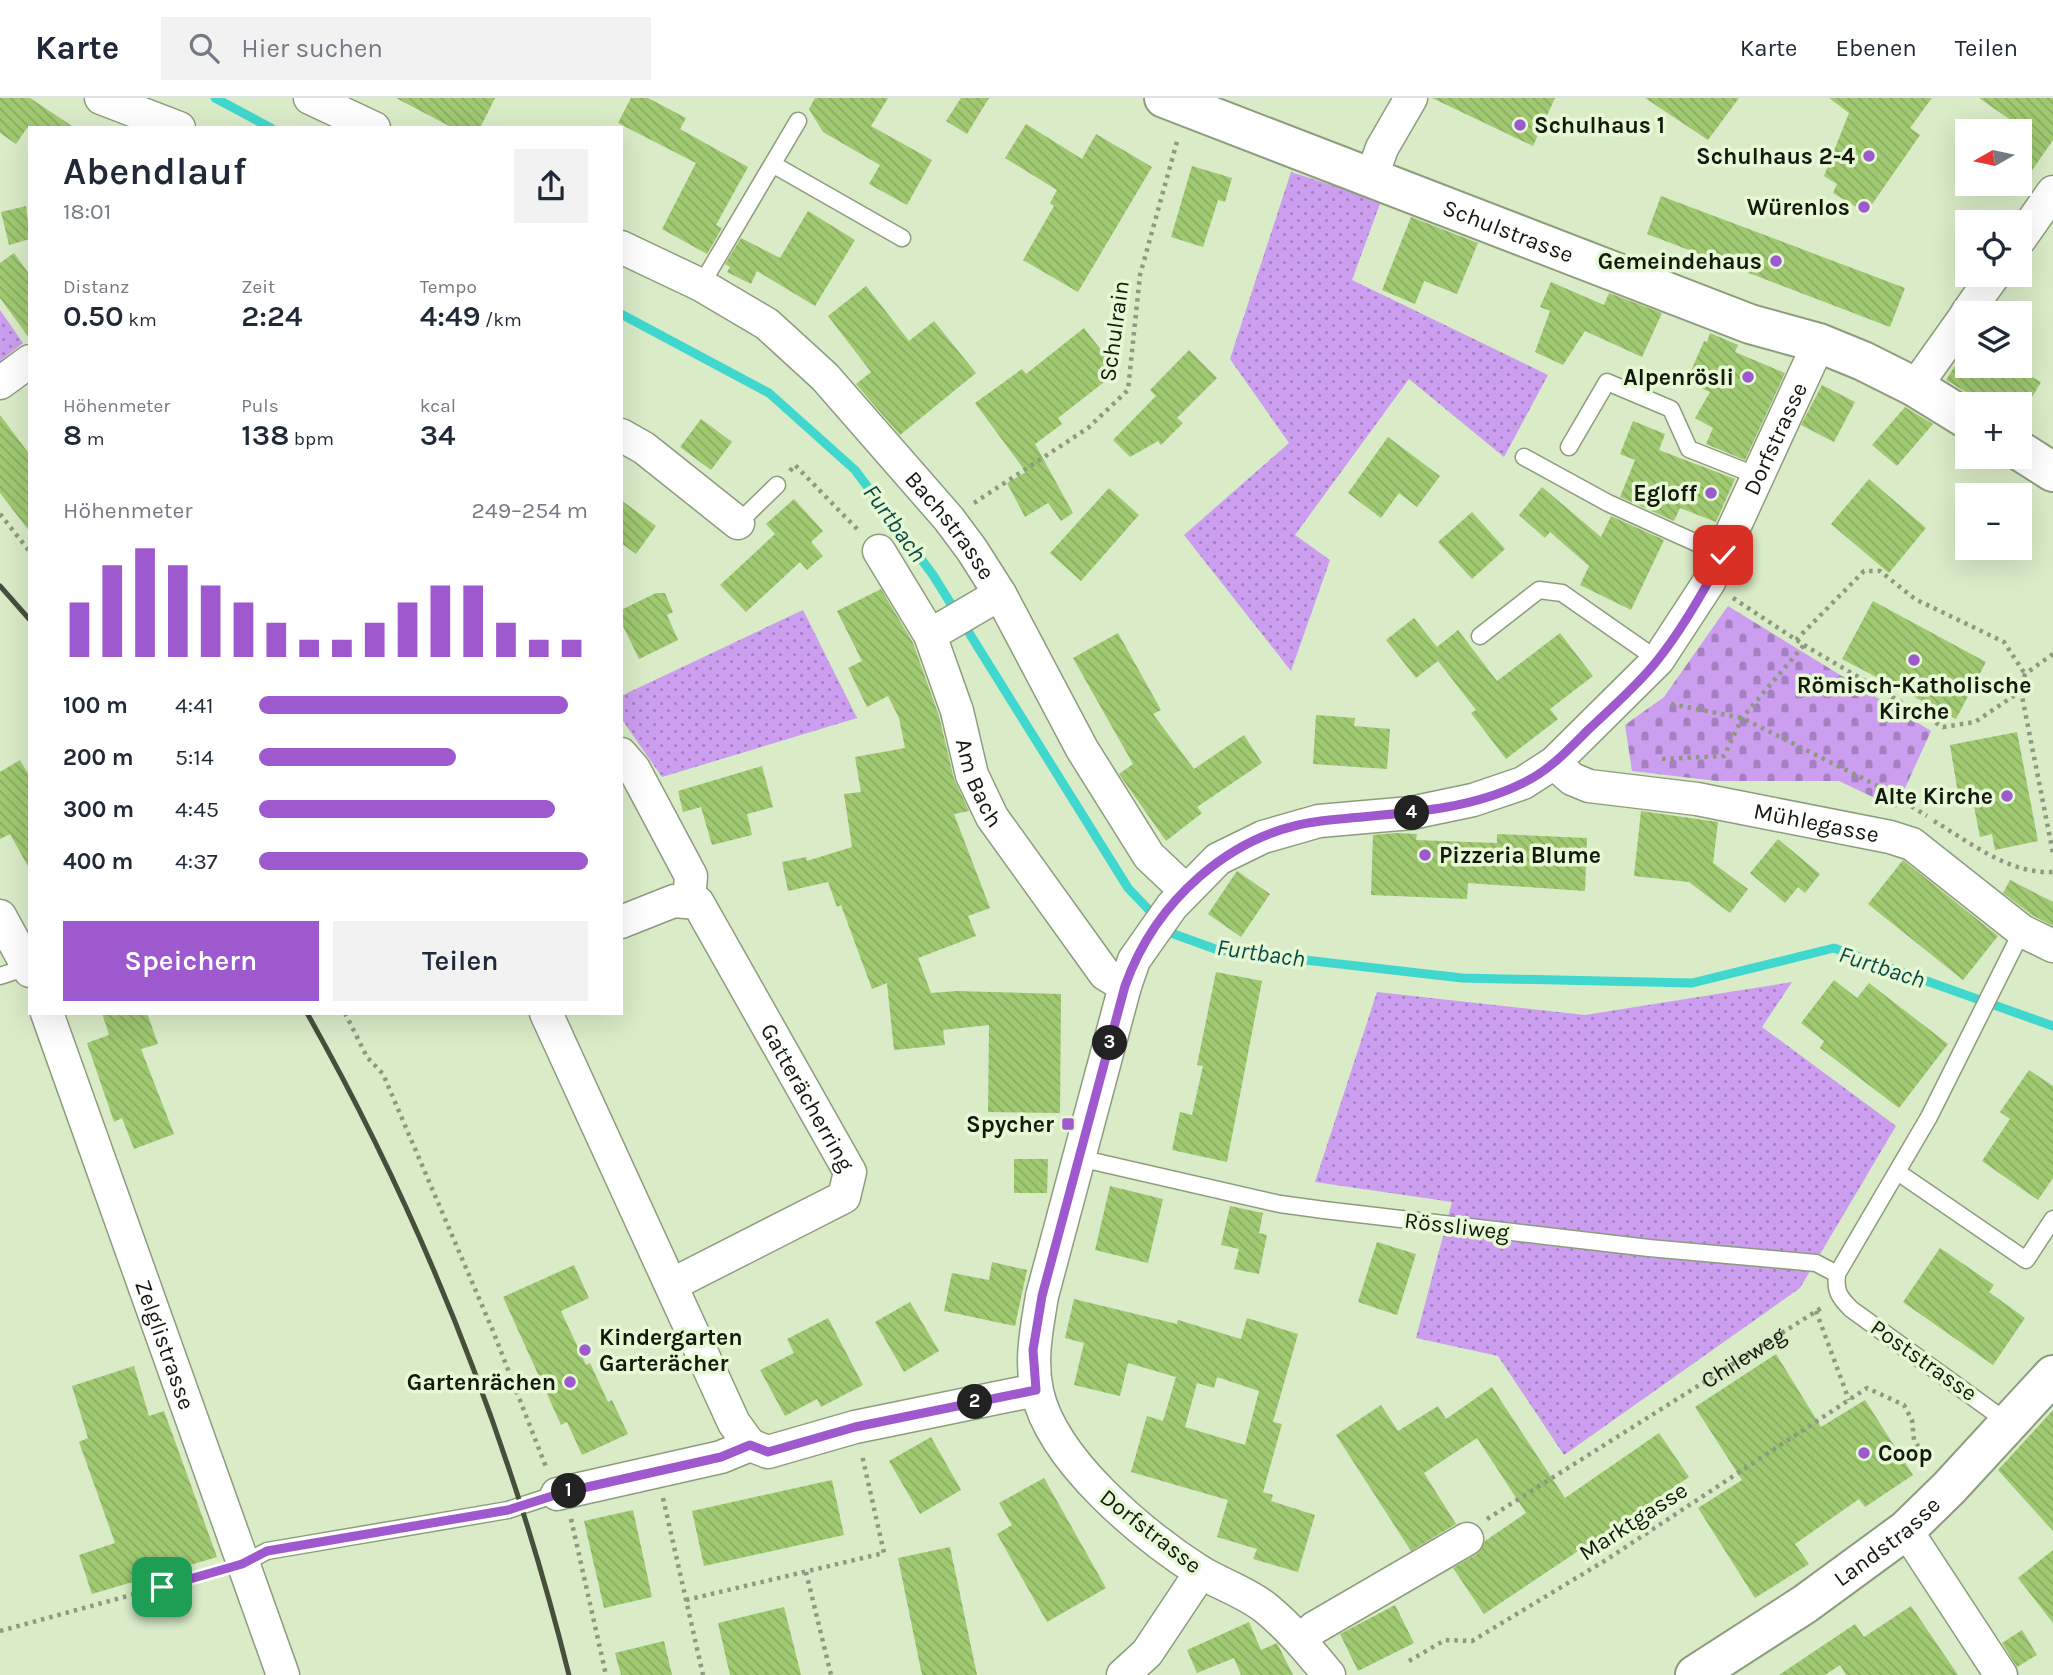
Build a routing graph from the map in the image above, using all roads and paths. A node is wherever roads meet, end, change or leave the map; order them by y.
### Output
1 (310, 98) edge
2 (1411, 98) edge
3 (113, 101) edge
4 (1175, 102) edge
5 (798, 121) dead end
6 (174, 126) edge
7 (370, 126) edge
8 (774, 165) junction
9 (1371, 176) junction
10 (2053, 191) edge
11 (2032, 222) edge
12 (902, 238) dead end
13 (623, 248) edge
14 (701, 285) junction
15 (1955, 330) edge
16 (1819, 344) junction
17 (28, 362) edge
18 (0, 383) edge
19 (1915, 387) junction
20 (1955, 412) edge
21 (623, 436) edge
22 (1569, 447) dead end
23 (1524, 457) dead end
24 (2032, 459) edge
25 (2053, 472) edge
26 (1760, 477) junction
27 (777, 485) joint
28 (0, 514) edge
29 (949, 519) junction
30 (738, 523) joint
31 (28, 549) edge
32 (879, 551) joint
33 (1716, 568) junction
34 (991, 599) junction
35 (936, 632) junction
36 (1480, 636) dead end
37 (1796, 640) junction
38 (1804, 645) junction
39 (2053, 654) edge
40 (1658, 660) junction
41 (2025, 674) junction
42 (2021, 691) junction
43 (1671, 704) dead end
44 (1742, 718) junction
45 (623, 756) edge
46 (1662, 759) dead end
47 (1554, 763) junction
48 (2053, 853) edge
49 (2053, 872) edge
50 (1178, 898) junction
51 (689, 902) junction
52 (0, 916) edge
53 (623, 921) edge
54 (2022, 931) junction
55 (2053, 946) edge
56 (19, 972) edge
57 (1125, 986) junction
58 (48, 1015) edge
59 (346, 1015) edge
60 (547, 1015) edge
61 (1079, 1158) junction
62 (1899, 1173) junction
63 (2053, 1219) edge
64 (1837, 1274) junction
65 (671, 1285) junction
66 (1839, 1297) junction
67 (1816, 1311) junction
68 (2053, 1375) edge
69 (1036, 1390) junction
70 (1849, 1400) junction
71 (2010, 1424) junction
72 (855, 1427) junction
73 (750, 1445) junction
74 (1933, 1469) dead end
75 (656, 1471) junction
76 (561, 1493) junction
77 (1906, 1530) junction
78 (1467, 1539) joint
79 (242, 1564) junction
80 (806, 1572) junction
81 (1201, 1572) junction
82 (686, 1600) junction
83 (0, 1631) edge
84 (1301, 1640) junction
85 (1409, 1661) dead end
86 (283, 1675) edge
87 (606, 1675) edge
88 (703, 1675) edge
89 (831, 1675) edge
90 (1123, 1675) edge
91 (1329, 1675) edge
92 (1695, 1675) edge
93 (2001, 1675) edge

1 - 7 street
2 - 9 street
3 - 6 street
4 - 9 street, Schulstrasse
4 - 29 path, Schulrain
5 - 8 lane
8 - 12 lane
8 - 14 lane
9 - 16 street, Schulstrasse
10 - 11 street
13 - 14 street, Bachstrasse
14 - 29 street, Bachstrasse
15 - 19 street
16 - 19 street, Schulstrasse
16 - 26 street, Dorfstrasse
17 - 18 street
19 - 20 street, Schulstrasse
21 - 30 street
22 - 26 lane
23 - 33 lane
24 - 25 street
26 - 33 street, Dorfstrasse
27 - 30 lane
27 - 32 path
28 - 31 path
29 - 34 street, Bachstrasse
32 - 35 street, Am Bach
33 - 37 path
33 - 40 street, Dorfstrasse
34 - 35 street
34 - 50 street, Bachstrasse
35 - 57 street, Am Bach
36 - 40 lane
37 - 38 path
37 - 41 path
38 - 42 path
38 - 44 path
39 - 41 path
40 - 47 street, Dorfstrasse
41 - 42 path
42 - 48 path
43 - 44 path
44 - 46 path
44 - 49 path
45 - 51 street
47 - 50 street, Dorfstrasse
47 - 54 street, Mühlegasse
50 - 57 street, Dorfstrasse
51 - 53 street
51 - 65 street, Gatterächerring
52 - 56 street
54 - 55 street, Mühlegasse
54 - 62 lane
57 - 61 street, Dorfstrasse
58 - 79 street, Zelglistrasse
59 - 76 path
60 - 65 street
61 - 64 lane, Rössliweg
61 - 69 street, Dorfstrasse
62 - 63 lane
62 - 64 lane
64 - 66 lane
65 - 73 street
66 - 67 path, Chileweg
66 - 71 lane, Poststrasse
67 - 70 path
67 - 78 path, Chileweg
68 - 71 street, Landstrasse
69 - 72 street
69 - 81 street, Dorfstrasse
70 - 74 path, Marktgasse
70 - 85 path, Marktgasse
71 - 77 street, Landstrasse
72 - 73 street
72 - 80 path
73 - 75 street
75 - 76 street
75 - 82 path
76 - 79 lane
76 - 87 path
77 - 92 street, Landstrasse
77 - 93 street
78 - 84 street
79 - 83 path
79 - 86 street, Zelglistrasse
80 - 82 path
80 - 89 path
81 - 84 street, Dorfstrasse
81 - 90 street
82 - 88 path
84 - 91 street, Dorfstrasse

